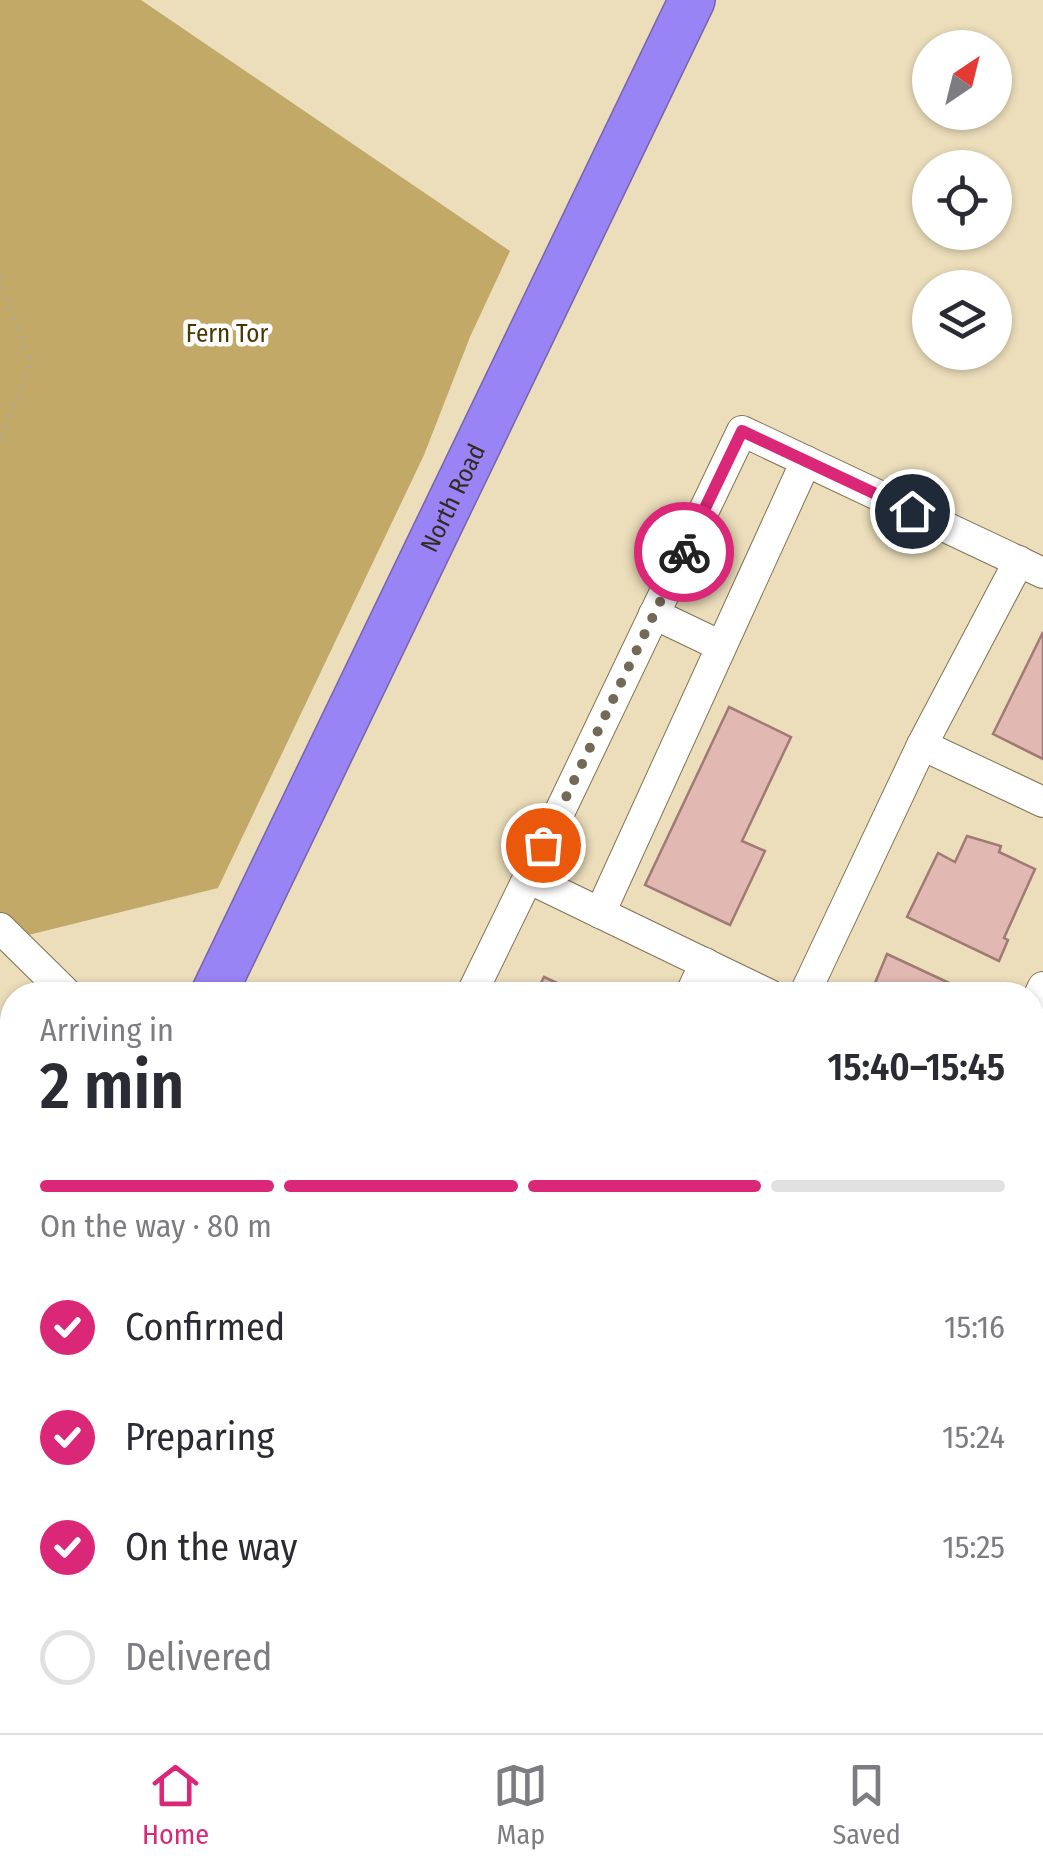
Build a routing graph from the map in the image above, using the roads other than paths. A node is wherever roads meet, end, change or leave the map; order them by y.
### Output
1 (692, 0) edge
2 (806, 461) junction
3 (1031, 567) edge
4 (654, 614) junction
5 (722, 646) junction
6 (922, 745) junction
7 (1043, 802) edge
8 (528, 878) junction
9 (600, 913) junction
10 (0, 928) edge
11 (704, 963) junction
12 (55, 982) edge
13 (219, 982) edge
14 (477, 982) edge
15 (696, 982) edge
16 (743, 982) edge
17 (810, 982) edge

1 - 13 highway, North Road
2 - 3 lane
2 - 4 lane
2 - 5 lane
3 - 6 lane
4 - 5 lane
4 - 8 lane
5 - 9 lane
6 - 7 lane
6 - 17 lane
8 - 9 lane
8 - 14 lane
9 - 11 lane
10 - 12 lane
11 - 15 lane
11 - 16 lane

